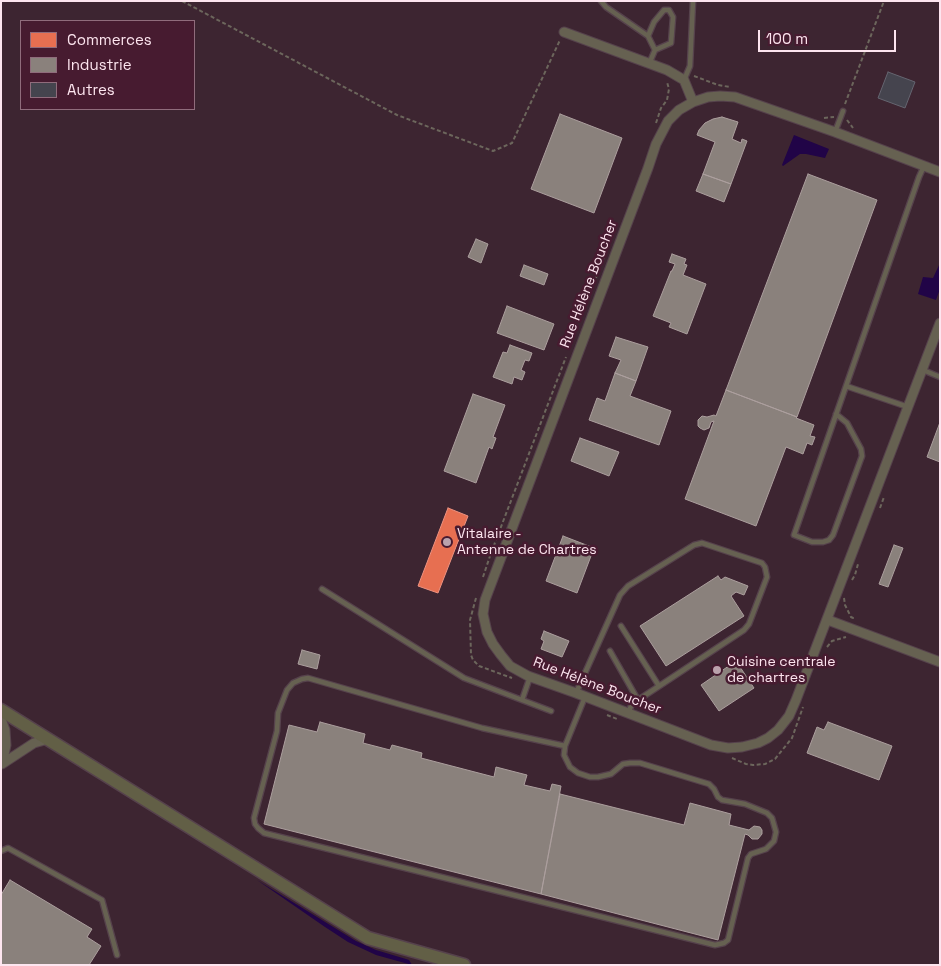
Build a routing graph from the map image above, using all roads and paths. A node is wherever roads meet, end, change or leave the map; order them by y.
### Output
1 (182, 1) edge
2 (601, 1) edge
3 (692, 1) edge
4 (884, 1) edge
5 (564, 32) joint
6 (648, 36) junction
7 (655, 50) junction
8 (649, 64) junction
9 (665, 79) dead end
10 (684, 80) junction
11 (693, 102) junction
12 (843, 111) joint
13 (654, 127) dead end
14 (836, 132) junction
15 (924, 166) junction
16 (940, 172) edge
17 (608, 247) dead end
18 (588, 300) dead end
19 (940, 323) edge
20 (568, 351) dead end
21 (922, 370) junction
22 (940, 377) edge
23 (846, 386) junction
24 (908, 407) junction
25 (836, 414) junction
26 (483, 578) dead end
27 (322, 589) dead end
28 (477, 594) dead end
29 (828, 620) junction
30 (621, 626) dead end
31 (851, 637) dead end
32 (824, 650) dead end
33 (610, 651) dead end
34 (940, 662) edge
35 (529, 680) junction
36 (659, 686) junction
37 (576, 693) junction
38 (585, 697) junction
39 (522, 700) junction
40 (638, 700) junction
41 (803, 708) dead end
42 (1, 710) edge
43 (551, 711) dead end
44 (603, 712) dead end
45 (625, 717) junction
46 (1, 719) edge
47 (48, 739) junction
48 (565, 746) junction
49 (726, 756) dead end
50 (1, 764) edge
51 (1, 851) edge
52 (117, 955) dead end
53 (464, 965) edge

1 - 5 path
2 - 6 lane
3 - 10 lane
4 - 12 path
5 - 8 street
6 - 7 lane
6 - 7 lane
7 - 8 lane
8 - 10 street
9 - 13 path
10 - 11 street
11 - 14 street, Rue Hélène Boucher
11 - 35 street, Rue Hélène Boucher
12 - 14 lane
14 - 15 street, Rue Hélène Boucher
15 - 16 street, Rue Hélène Boucher
15 - 23 lane
17 - 18 path
19 - 21 street, Rue Hélène Boucher
20 - 26 path
21 - 22 lane
21 - 24 street, Rue Hélène Boucher
23 - 24 lane
23 - 25 lane
24 - 29 street, Rue Hélène Boucher
25 - 25 lane
27 - 39 lane
28 - 35 path
29 - 34 street
29 - 45 street, Rue Hélène Boucher
30 - 36 lane
31 - 32 path
33 - 40 lane
35 - 37 street, Rue Hélène Boucher
35 - 39 lane
36 - 37 lane
36 - 40 lane
37 - 38 street, Rue Hélène Boucher
38 - 45 street, Rue Hélène Boucher
38 - 48 lane
39 - 43 lane
40 - 45 lane
41 - 49 path
42 - 47 main road
44 - 45 path
46 - 50 street
47 - 50 street
47 - 53 main road
48 - 48 lane
51 - 52 lane

